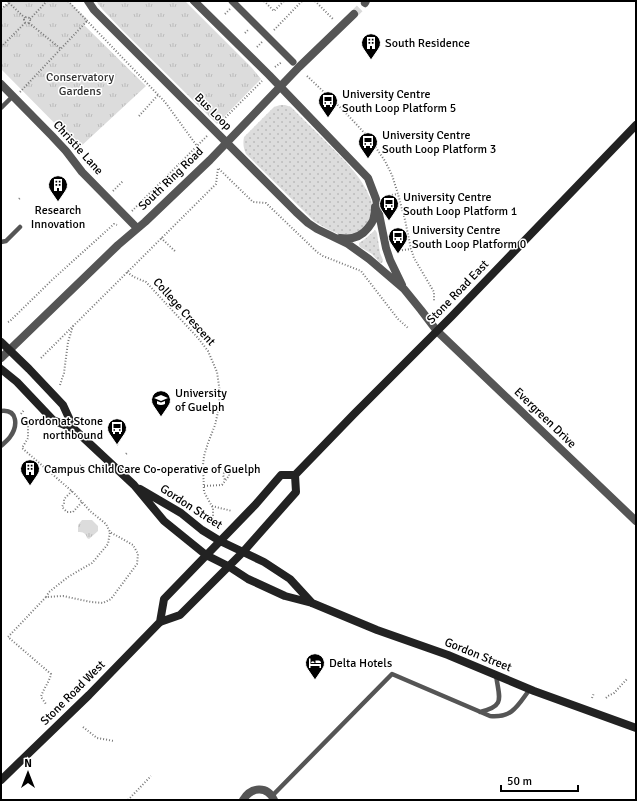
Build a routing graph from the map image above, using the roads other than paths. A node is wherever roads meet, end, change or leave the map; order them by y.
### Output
1 (88, 1) edge
2 (194, 1) edge
3 (235, 2) edge
4 (354, 14) tunnel mouth
5 (294, 62) dead end
6 (1, 84) edge
7 (280, 87) junction
8 (14, 97) junction
9 (1, 108) edge
10 (636, 125) edge
11 (226, 142) junction
12 (376, 199) junction
13 (20, 227) dead end
14 (137, 228) junction
15 (326, 234) junction
16 (1, 242) edge
17 (404, 289) junction
18 (437, 331) junction
19 (1, 342) edge
20 (9, 350) junction
21 (1, 358) edge
22 (1, 369) edge
23 (1, 411) edge
24 (74, 429) junction
25 (1, 446) edge
26 (295, 475) junction
27 (134, 485) junction
28 (636, 521) edge
29 (220, 541) junction
30 (243, 552) junction
31 (206, 555) junction
32 (228, 566) junction
33 (312, 603) junction
34 (160, 622) junction
35 (496, 675) junction
36 (530, 689) junction
37 (480, 712) junction
38 (636, 728) edge
39 (1, 780) edge
40 (273, 798) edge
41 (243, 800) edge

1 - 11 street, Bus Loop
2 - 7 street, Bus Loop
3 - 5 street
4 - 7 street, South Ring Road
6 - 8 street, Christie Lane
7 - 11 street, South Ring Road
7 - 12 street, Bus Loop
8 - 9 lane
8 - 14 street, Christie Lane
10 - 18 main road, Stone Road East
11 - 14 street, South Ring Road
11 - 15 street, Bus Loop
12 - 15 street, Bus Loop
12 - 17 street, Bus Loop
13 - 16 lane
14 - 20 street, South Ring Road
15 - 17 street, Bus Loop
17 - 18 street, Bus Loop
18 - 26 main road, Stone Road East
18 - 28 street, Evergreen Drive
19 - 20 main road, Gordon Street
20 - 21 street, South Ring Road
20 - 24 main road, Gordon Street
22 - 24 main road, Gordon Street
23 - 25 lane
24 - 27 main road, Gordon Street
26 - 29 main road
26 - 30 main road
27 - 29 main road, Gordon Street
27 - 31 main road, Gordon Street
29 - 30 main road, Gordon Street
29 - 31 main road
30 - 32 main road, Stone Road West
30 - 33 main road, Gordon Street
31 - 32 main road, Gordon Street
31 - 34 main road
32 - 33 main road, Gordon Street
32 - 34 main road, Stone Road West
33 - 35 main road, Gordon Street
34 - 39 main road, Stone Road West
35 - 36 main road, Gordon Street
35 - 37 lane
36 - 37 lane
36 - 38 main road, Gordon Street
37 - 40 lane
40 - 41 street

